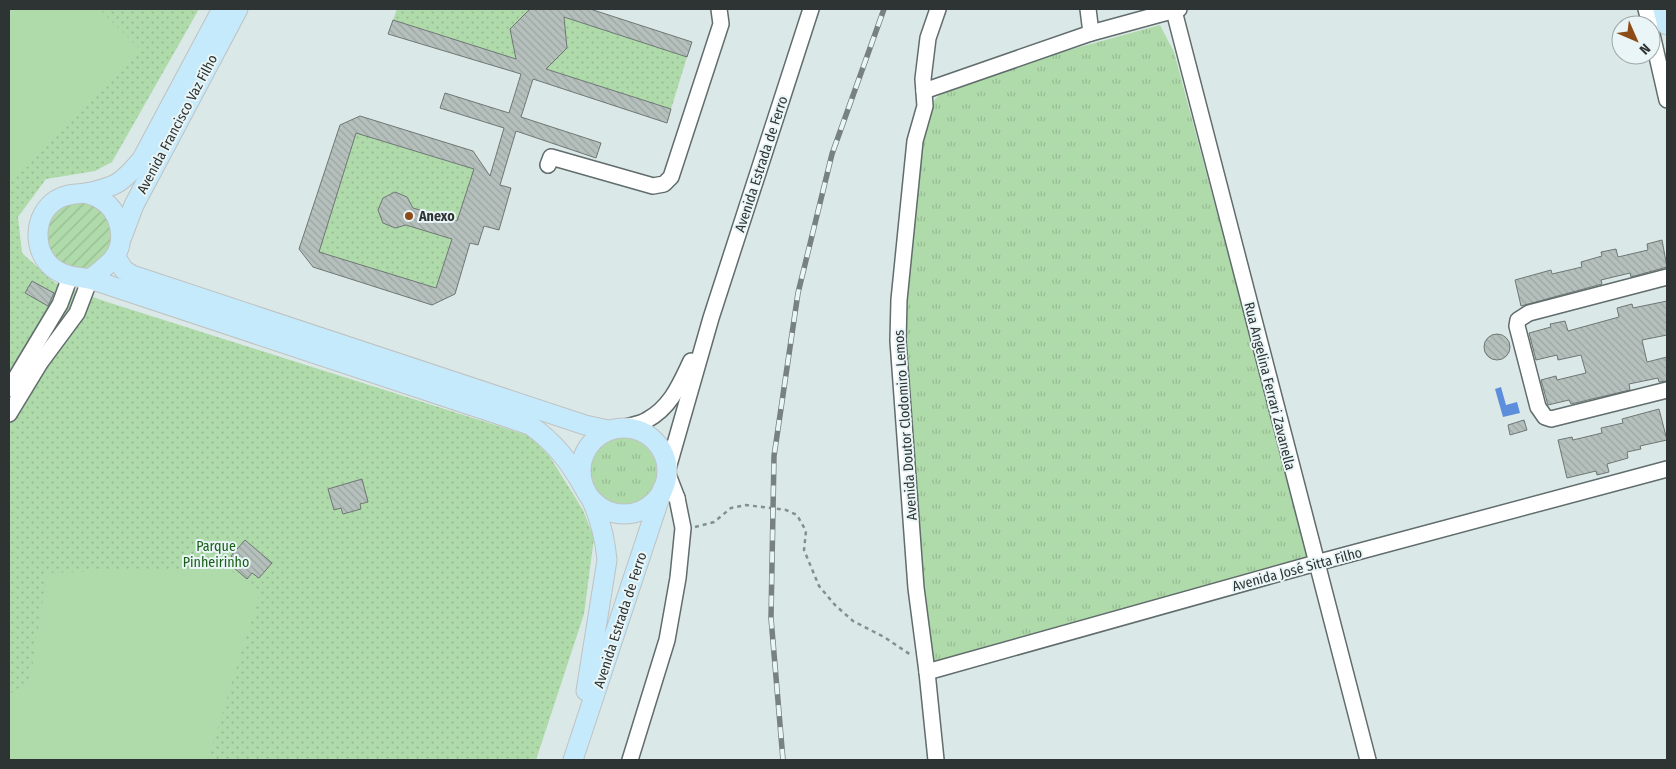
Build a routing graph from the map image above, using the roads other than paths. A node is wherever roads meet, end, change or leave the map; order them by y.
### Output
1 (222, 9) edge
2 (238, 9) edge
3 (719, 9) edge
4 (811, 9) edge
5 (938, 9) edge
6 (1088, 9) edge
7 (1663, 9) edge
8 (1176, 10) edge
9 (1667, 25) edge
10 (1091, 33) junction
11 (1659, 65) edge
12 (924, 91) junction
13 (1667, 100) edge
14 (548, 165) dead end
15 (86, 193) junction
16 (118, 248) junction
17 (67, 275) junction
18 (1667, 277) edge
19 (90, 278) junction
20 (711, 318) junction
21 (34, 359) junction
22 (9, 389) edge
23 (1667, 390) edge
24 (9, 414) edge
25 (616, 429) junction
26 (1667, 469) edge
27 (669, 486) junction
28 (587, 494) junction
29 (1316, 563) junction
30 (927, 672) junction
31 (574, 756) edge
32 (630, 760) edge
33 (936, 760) edge
34 (1368, 760) edge

1 - 15 main road, Avenida Francisco Vaz Filho
2 - 16 main road, Avenida Francisco Vaz Filho
3 - 14 street
4 - 20 street, Avenida Estrada de Ferro
5 - 12 street, Avenida Doutor Clodomiro Lemos
6 - 10 street
7 - 9 main road
8 - 10 street
8 - 29 street, Rua Angelina Ferrari Zavanella
10 - 12 street
11 - 13 street
12 - 30 street, Avenida Doutor Clodomiro Lemos
15 - 16 main road
15 - 17 main road
16 - 19 main road
16 - 25 main road
17 - 19 main road
17 - 21 street
18 - 23 street
19 - 21 street
19 - 28 main road
20 - 25 street, Avenida Estrada de Ferro
20 - 27 street, Avenida Estrada de Ferro
21 - 22 street
21 - 24 street
25 - 27 main road
25 - 28 main road, Avenida Estrada de Ferro
26 - 29 street, Avenida José Sitta Filho
27 - 28 main road, Avenida Estrada de Ferro
27 - 31 main road, Avenida Estrada de Ferro
27 - 32 street
28 - 31 main road, Avenida Estrada de Ferro
29 - 30 street, Avenida José Sitta Filho
29 - 34 street, Rua Angelina Ferrari Zavanella
30 - 33 street, Avenida Doutor Clodomiro Lemos

